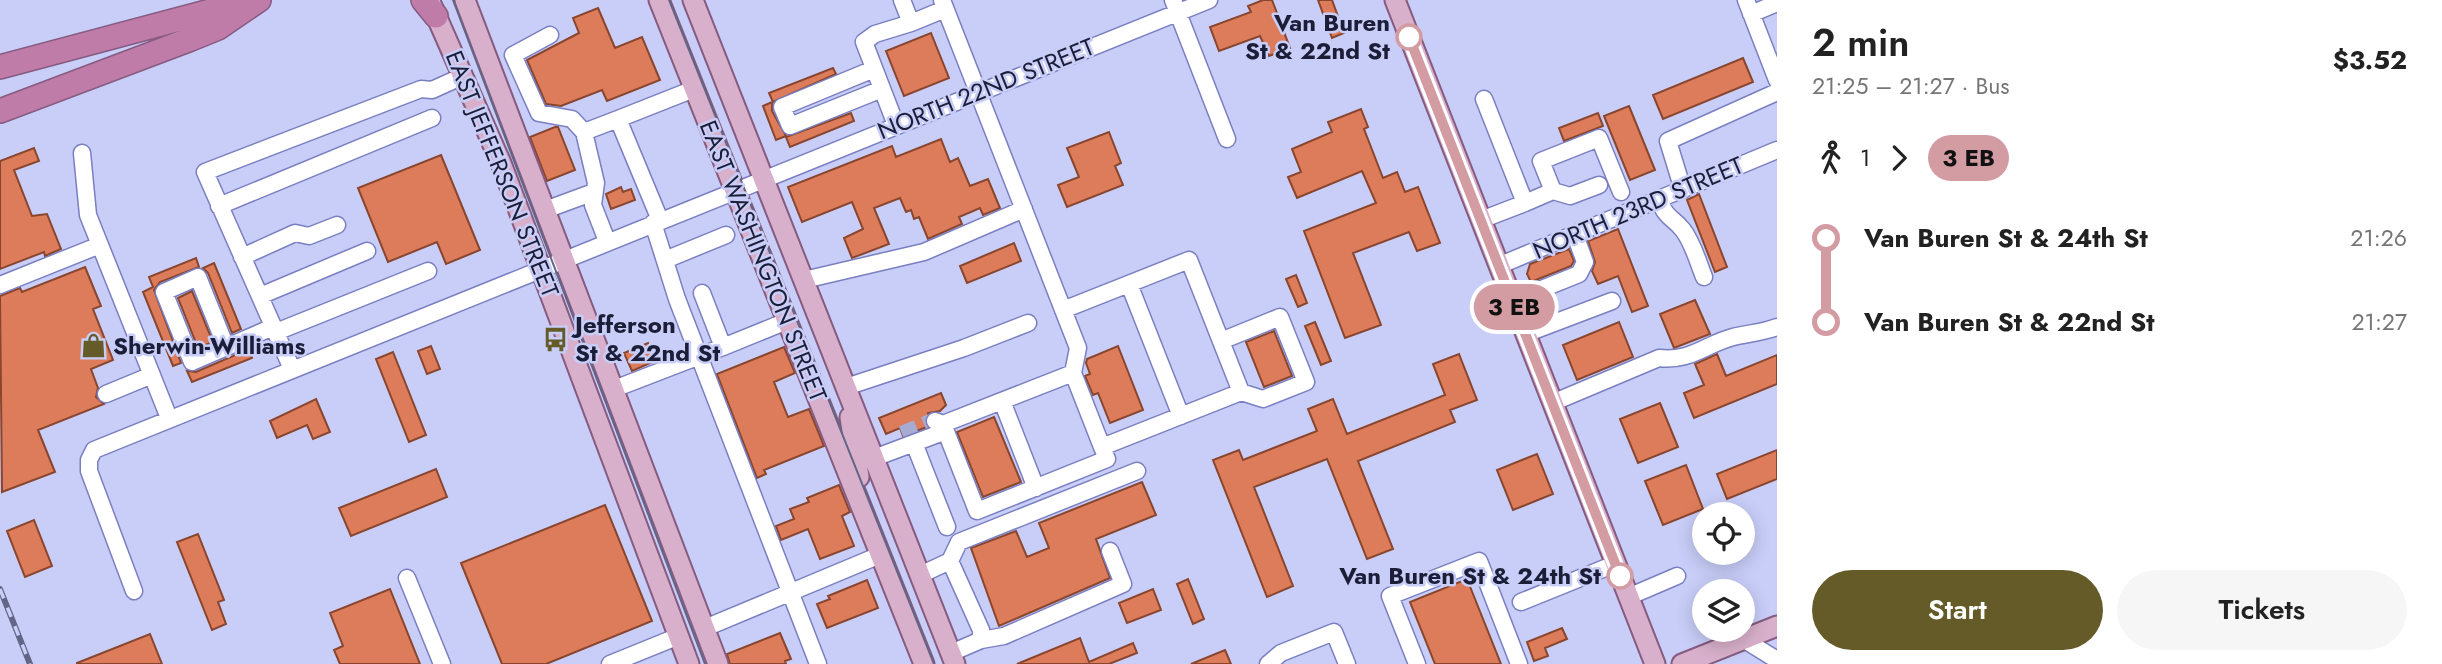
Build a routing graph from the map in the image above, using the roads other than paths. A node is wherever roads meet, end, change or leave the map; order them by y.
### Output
1 (251, 0) edge
2 (259, 0) edge
3 (465, 0) edge
4 (659, 0) edge
5 (693, 0) edge
6 (902, 0) edge
7 (1209, 0) edge
8 (1395, 0) edge
9 (1777, 3) edge
10 (430, 5) edge
11 (944, 5) edge
12 (1175, 6) edge
13 (1749, 7) edge
14 (911, 23) junction
15 (1777, 33) edge
16 (550, 35) dead end
17 (1761, 40) junction
18 (0, 67) edge
19 (874, 69) junction
20 (463, 76) junction
21 (1777, 80) edge
22 (694, 89) junction
23 (882, 89) junction
24 (1777, 92) edge
25 (978, 93) junction
26 (1484, 99) dead end
27 (0, 111) edge
28 (432, 118) dead end
29 (618, 119) junction
30 (896, 125) junction
31 (584, 132) junction
32 (1227, 139) dead end
33 (1777, 150) edge
34 (82, 153) dead end
35 (764, 178) junction
36 (1599, 185) dead end
37 (735, 189) junction
38 (1683, 190) junction
39 (1553, 191) junction
40 (594, 192) junction
41 (1621, 192) dead end
42 (1659, 200) junction
43 (1525, 203) junction
44 (219, 206) junction
45 (1024, 209) junction
46 (545, 210) junction
47 (1481, 220) junction
48 (656, 221) junction
49 (337, 225) dead end
50 (726, 235) dead end
51 (1575, 235) junction
52 (607, 241) junction
53 (100, 245) junction
54 (367, 251) dead end
55 (242, 257) junction
56 (564, 259) junction
57 (665, 260) junction
58 (1498, 267) junction
59 (541, 269) junction
60 (428, 271) dead end
61 (1704, 277) dead end
62 (804, 280) junction
63 (1129, 284) junction
64 (0, 285) edge
65 (702, 293) dead end
66 (260, 296) junction
67 (1612, 300) dead end
68 (1512, 301) junction
69 (1063, 310) junction
70 (787, 321) junction
71 (1028, 323) dead end
72 (1777, 327) edge
73 (274, 329) junction
74 (1525, 334) junction
75 (1221, 341) junction
76 (226, 347) junction
77 (723, 347) junction
78 (699, 357) junction
79 (292, 369) junction
80 (1073, 373) junction
81 (152, 375) junction
82 (846, 387) junction
83 (614, 389) junction
84 (1241, 392) junction
85 (106, 394) dead end
86 (1002, 401) junction
87 (1552, 403) junction
88 (1181, 416) junction
89 (169, 418) junction
90 (941, 425) junction
91 (904, 442) junction
92 (1102, 447) junction
93 (874, 458) junction
94 (1137, 471) dead end
95 (1036, 488) junction
96 (868, 523) junction
97 (947, 527) dead end
98 (1110, 551) dead end
99 (880, 555) junction
100 (950, 561) junction
101 (1615, 564) junction
102 (920, 575) junction
103 (1677, 576) dead end
104 (407, 578) dead end
105 (134, 590) dead end
106 (791, 593) junction
107 (1628, 597) junction
108 (1521, 603) dead end
109 (1777, 625) edge
110 (705, 628) junction
111 (1755, 634) edge
112 (679, 636) junction
113 (981, 640) junction
114 (1736, 642) edge
115 (1748, 642) edge
116 (953, 658) edge
117 (1777, 660) edge
118 (442, 664) edge
119 (610, 664) edge
120 (689, 664) edge
121 (718, 664) edge
122 (818, 664) edge
123 (924, 664) edge
124 (1268, 664) edge
125 (1347, 664) edge
126 (1417, 664) edge
127 (1519, 664) edge
128 (1655, 664) edge
129 (1682, 664) edge

1 - 18 highway
2 - 27 highway
3 - 46 main road, EAST JEFFERSON STREET
4 - 22 main road, EAST WASHINGTON STREET
5 - 35 main road, EAST WASHINGTON STREET
6 - 14 street
7 - 12 street, NORTH 22ND STREET
8 - 47 main road
9 - 13 street
10 - 20 main road, EAST JEFFERSON STREET
11 - 14 street
11 - 25 street
12 - 25 street, NORTH 22ND STREET
12 - 32 street
13 - 17 street
14 - 19 street
15 - 17 street
16 - 31 street
17 - 21 street
19 - 23 street
19 - 23 street
20 - 44 street
20 - 59 main road, EAST JEFFERSON STREET
22 - 29 street
22 - 37 main road, EAST WASHINGTON STREET
23 - 30 street
24 - 38 street
25 - 30 street, NORTH 22ND STREET
25 - 45 street
26 - 43 street
28 - 44 street
29 - 31 street
29 - 48 street
30 - 35 street, NORTH 22ND STREET
31 - 40 street
33 - 38 street, NORTH 23RD STREET
34 - 53 street
35 - 37 street, NORTH 22ND STREET
35 - 62 main road, EAST WASHINGTON STREET
36 - 39 street
37 - 48 street, NORTH 22ND STREET
37 - 70 main road, EAST WASHINGTON STREET
38 - 42 street, NORTH 23RD STREET
39 - 41 street
39 - 43 street
40 - 46 street
40 - 52 street
42 - 51 street, NORTH 23RD STREET
42 - 61 street
43 - 47 street
44 - 55 street
45 - 62 street
45 - 69 street
46 - 56 main road, EAST JEFFERSON STREET
47 - 58 main road
48 - 52 street, NORTH 22ND STREET
48 - 57 street
49 - 55 street
50 - 57 street
51 - 58 street, NORTH 23RD STREET
51 - 68 street
52 - 56 street, NORTH 22ND STREET
53 - 64 street
53 - 81 street
54 - 66 street
55 - 66 street
56 - 59 street, NORTH 22ND STREET
56 - 83 main road, EAST JEFFERSON STREET
57 - 78 street
58 - 68 main road
59 - 79 street, NORTH 22ND STREET
59 - 112 main road, EAST JEFFERSON STREET
60 - 73 street
62 - 82 main road, EAST WASHINGTON STREET
63 - 69 street
63 - 75 street
63 - 88 street
65 - 77 street
66 - 73 street
67 - 74 street
68 - 74 main road
69 - 80 street
70 - 77 street
70 - 96 main road, EAST WASHINGTON STREET
71 - 82 street
72 - 87 street
73 - 76 street
73 - 79 street
74 - 87 main road
75 - 84 street
75 - 84 street
76 - 76 street
77 - 78 street
78 - 83 street
78 - 106 street
79 - 89 street, NORTH 22ND STREET
80 - 86 street
80 - 92 street
81 - 85 street
81 - 89 street
82 - 93 main road, EAST WASHINGTON STREET
82 - 96 main road, EAST WASHINGTON STREET
83 - 110 main road, EAST JEFFERSON STREET
84 - 88 street
86 - 90 street
86 - 95 street
87 - 101 main road
88 - 92 street
89 - 105 street, NORTH 22ND STREET
90 - 91 street
90 - 95 street
91 - 93 street
91 - 97 street
92 - 95 street
93 - 102 main road, EAST WASHINGTON STREET
94 - 100 street
96 - 99 main road, EAST WASHINGTON STREET
98 - 113 street
99 - 106 street
99 - 123 main road, EAST WASHINGTON STREET
100 - 102 street
100 - 113 street
101 - 107 main road
101 - 108 street
102 - 116 main road, EAST WASHINGTON STREET
103 - 107 street
104 - 118 street
106 - 110 street
106 - 122 street
107 - 128 main road
109 - 111 main road
110 - 121 main road, EAST JEFFERSON STREET
112 - 119 street
112 - 120 main road, EAST JEFFERSON STREET
113 - 116 street
114 - 129 main road
115 - 117 street
124 - 125 street
126 - 127 street

